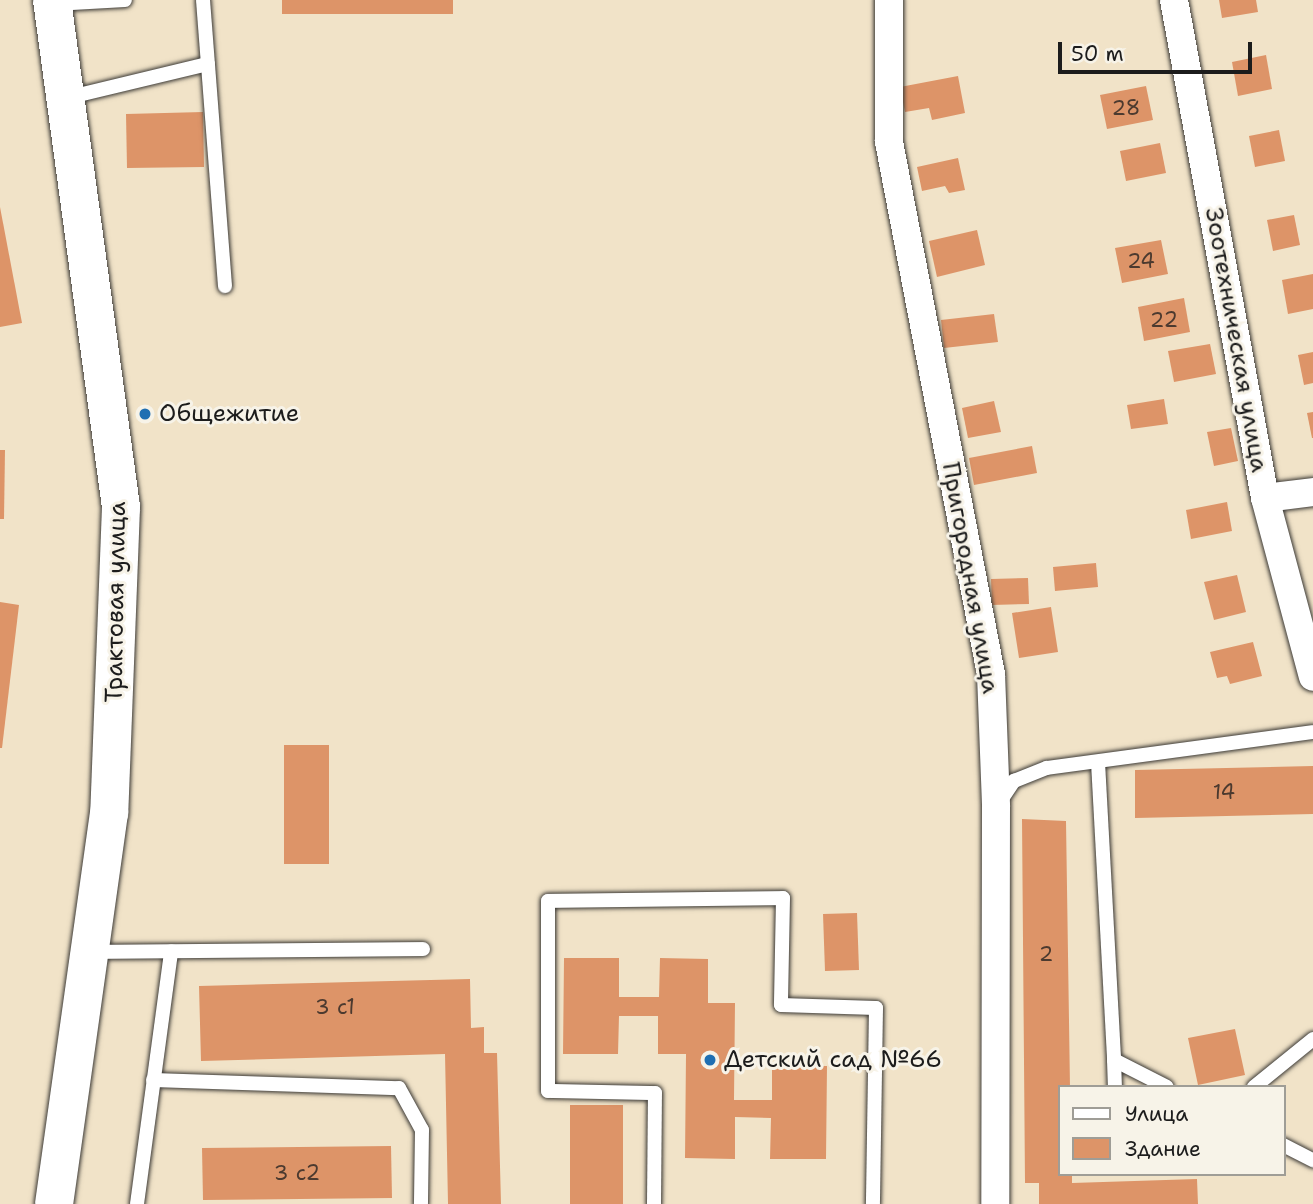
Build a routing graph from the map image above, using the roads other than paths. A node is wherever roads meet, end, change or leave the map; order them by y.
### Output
1 (125, 0) edge
2 (203, 0) edge
3 (889, 0) edge
4 (1174, 0) edge
5 (52, 2) edge
6 (208, 64) junction
7 (65, 99) junction
8 (225, 286) dead end
9 (1313, 492) edge
10 (1265, 498) junction
11 (1313, 677) edge
12 (1313, 732) edge
13 (1098, 762) junction
14 (996, 807) junction
15 (423, 949) dead end
16 (171, 951) junction
17 (90, 952) junction
18 (1313, 1039) edge
19 (1114, 1060) junction
20 (153, 1080) junction
21 (1115, 1085) edge
22 (1163, 1085) edge
23 (1256, 1085) edge
24 (1285, 1146) edge
25 (1313, 1160) edge
26 (54, 1204) edge
27 (137, 1204) edge
28 (421, 1204) edge
29 (654, 1204) edge
30 (873, 1204) edge
31 (995, 1204) edge

1 - 5 lane
2 - 6 lane
3 - 14 street, Пригородная улица
4 - 10 street, Зоотехническая улица
5 - 7 main road, Трактовая улица
6 - 7 lane
6 - 8 lane
7 - 17 main road, Трактовая улица
9 - 10 street
10 - 11 street, Зоотехническая улица
12 - 13 lane
13 - 14 lane
13 - 19 lane
14 - 31 street, Пригородная улица
15 - 16 lane
16 - 17 lane
16 - 20 lane
17 - 26 main road, Трактовая улица
18 - 23 lane
19 - 21 lane
19 - 22 lane
20 - 27 lane
20 - 28 lane
24 - 25 lane
29 - 30 lane

